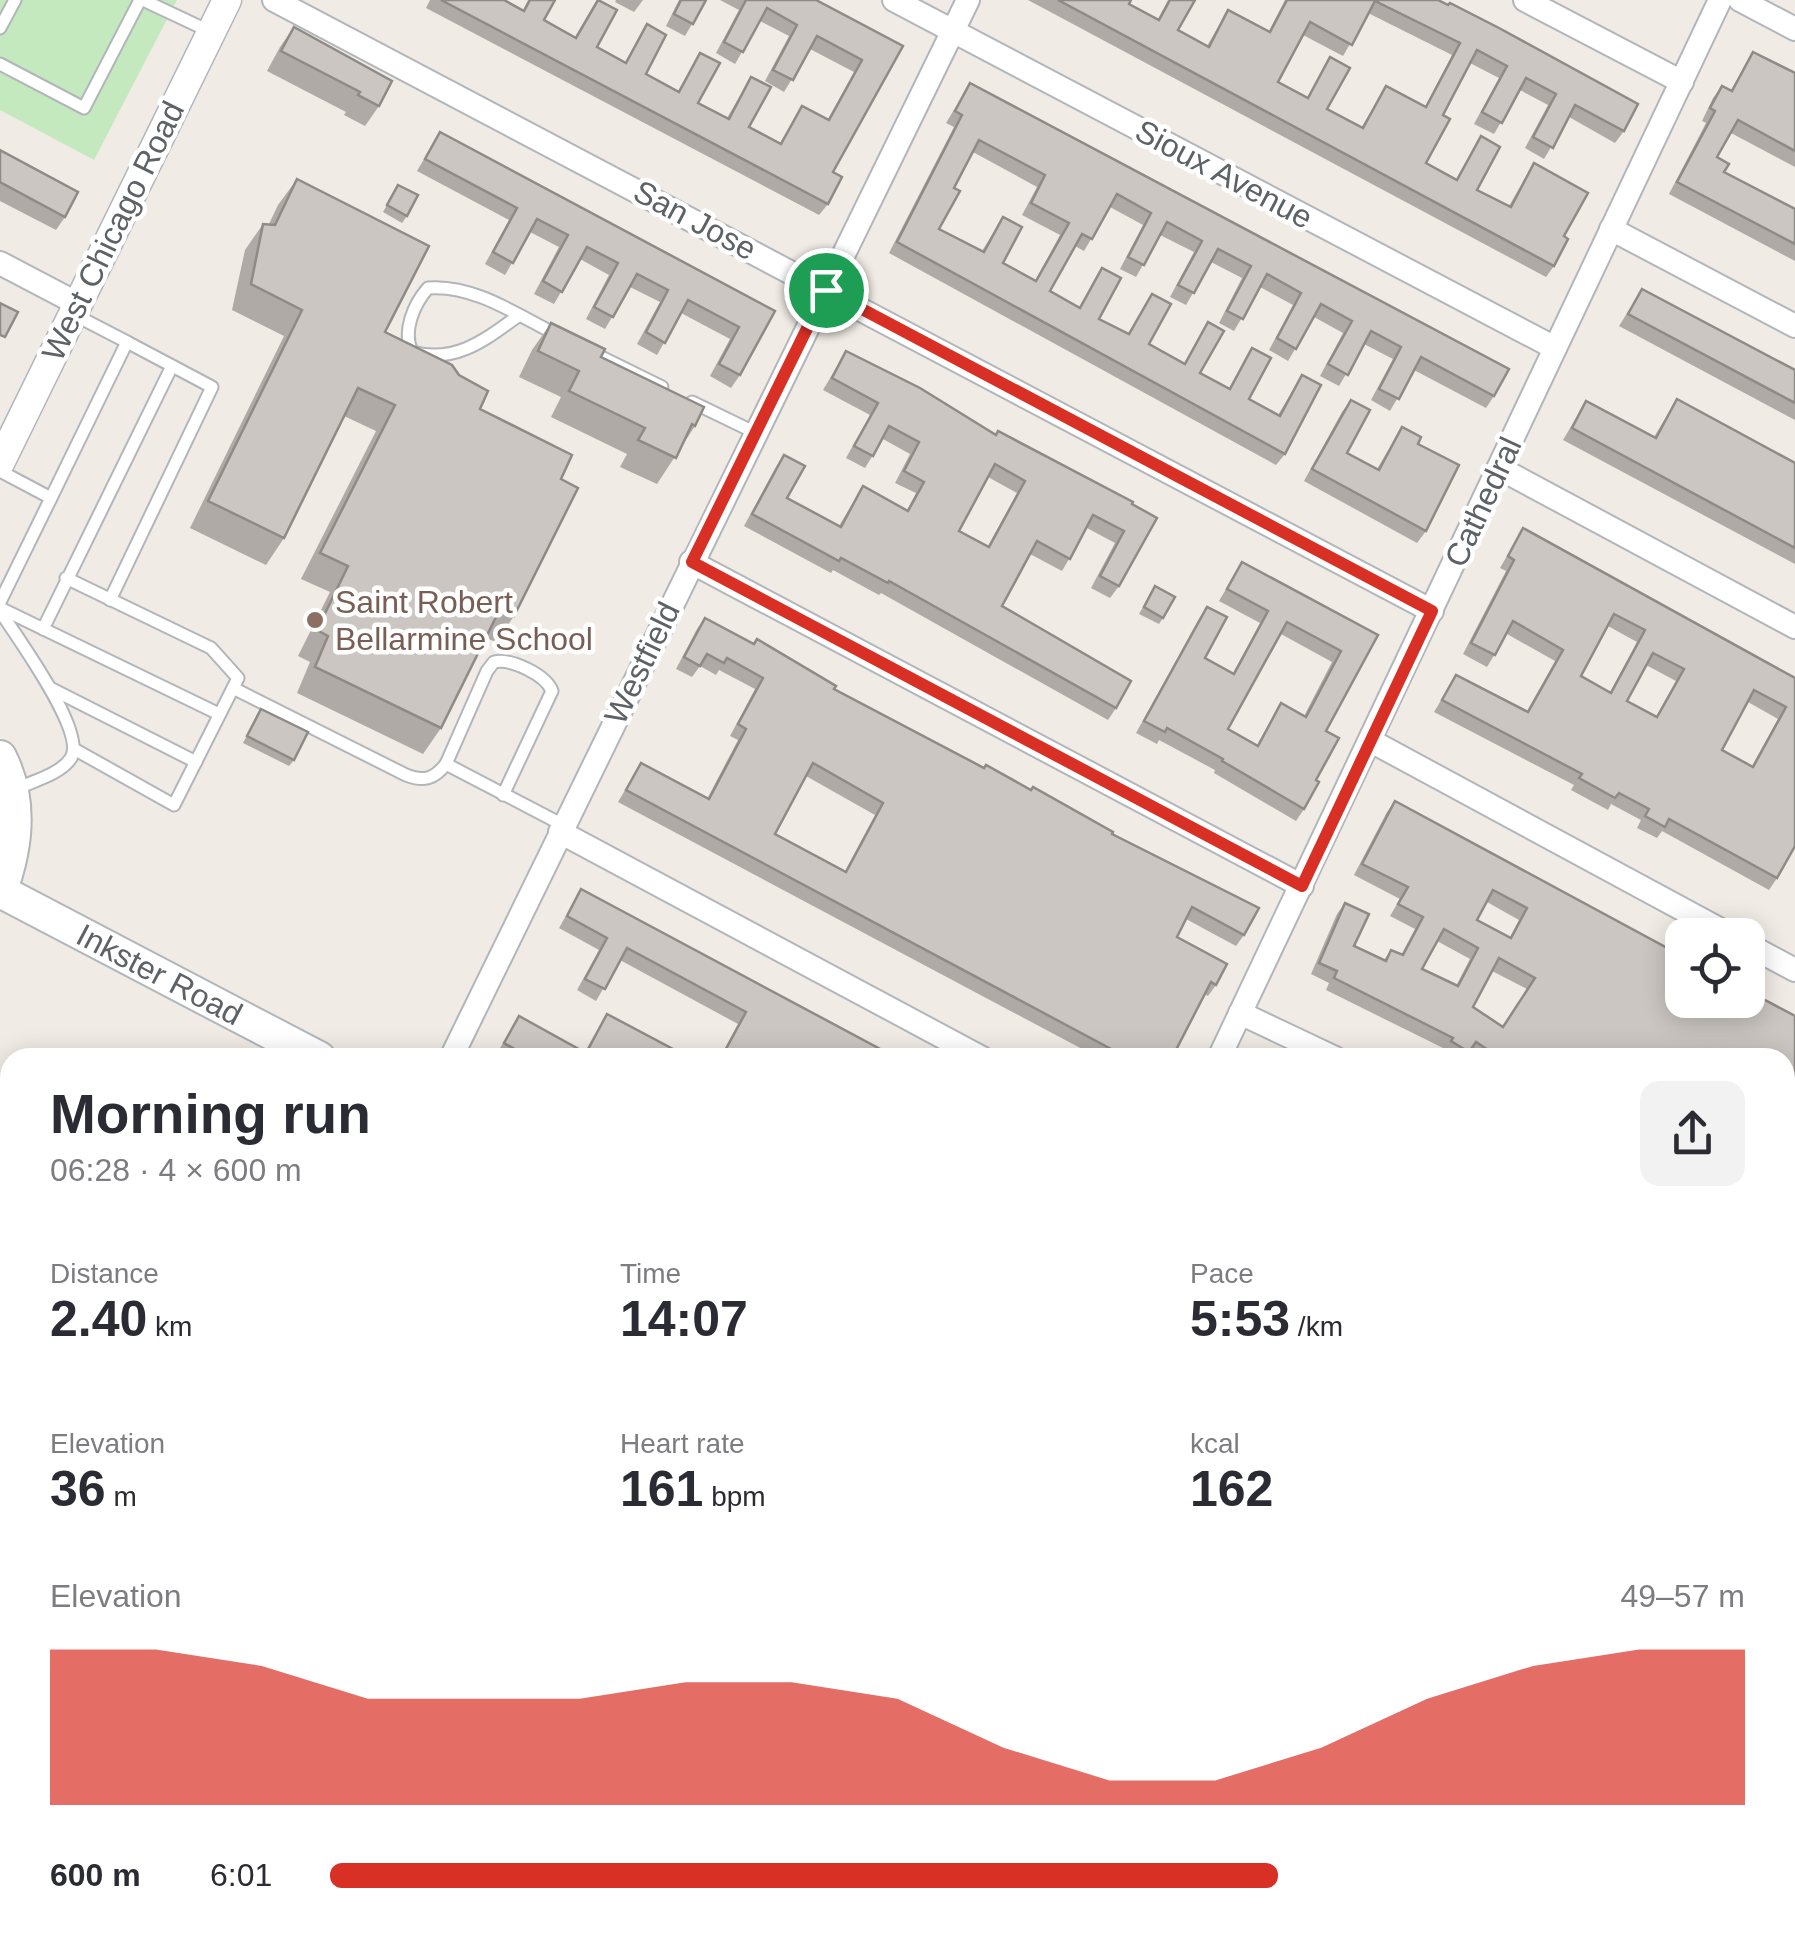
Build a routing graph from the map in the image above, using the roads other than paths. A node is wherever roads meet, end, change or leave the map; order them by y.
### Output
1 (15, 0) edge
2 (141, 0) edge
3 (227, 0) edge
4 (274, 0) edge
5 (894, 0) edge
6 (968, 0) edge
7 (1525, 0) edge
8 (1720, 0) edge
9 (1740, 0) edge
10 (0, 28) edge
11 (1795, 29) edge
12 (211, 32) junction
13 (953, 32) junction
14 (0, 64) edge
15 (1682, 82) junction
16 (1611, 229) junction
17 (0, 263) edge
18 (826, 290) junction
19 (75, 309) junction
20 (518, 316) junction
21 (1795, 326) edge
22 (127, 342) junction
23 (1555, 348) junction
24 (172, 366) junction
25 (756, 433) junction
26 (0, 463) edge
27 (1499, 468) junction
28 (0, 471) edge
29 (51, 498) junction
30 (692, 562) junction
31 (66, 578) junction
32 (110, 600) junction
33 (0, 607) edge
34 (1432, 611) junction
35 (1795, 627) edge
36 (43, 629) junction
37 (50, 688) junction
38 (233, 688) junction
39 (220, 714) junction
40 (1371, 740) junction
41 (74, 749) junction
42 (0, 756) edge
43 (196, 762) junction
44 (446, 764) junction
45 (12, 791) junction
46 (504, 795) junction
47 (561, 828) junction
48 (1302, 886) junction
49 (0, 891) edge
50 (1699, 918) edge
51 (1765, 953) edge
52 (1795, 970) edge
53 (1240, 1013) junction
54 (299, 1048) edge
55 (456, 1048) edge
56 (964, 1048) edge
57 (1224, 1048) edge
58 (1313, 1048) edge

1 - 10 lane
2 - 12 lane
2 - 14 lane
3 - 12 street, West Chicago Road
4 - 18 street, San Jose
5 - 13 street, Sioux Avenue
6 - 13 street, Westfield
7 - 15 street
8 - 15 street, Cathedral
9 - 11 street
12 - 19 street, West Chicago Road
13 - 18 street, Westfield
13 - 23 street, Sioux Avenue
15 - 16 street, Cathedral
16 - 21 street
16 - 23 street, Cathedral
17 - 19 street
18 - 25 street, Westfield
18 - 34 street, San Jose
19 - 22 lane
19 - 26 street, West Chicago Road
20 - 20 lane
20 - 25 lane
22 - 24 lane
22 - 29 lane
23 - 27 street, Cathedral
24 - 31 lane
24 - 32 lane
25 - 30 street, Westfield
27 - 34 street, Cathedral
27 - 35 street
28 - 29 lane
29 - 33 lane
30 - 47 street, Westfield
30 - 48 street
31 - 32 lane
31 - 36 lane
32 - 38 lane
33 - 36 lane
33 - 37 lane
34 - 40 street, Cathedral
36 - 39 lane
37 - 41 lane
37 - 43 lane
38 - 39 lane
38 - 44 lane
39 - 43 lane
40 - 48 street, Cathedral
40 - 50 street
41 - 43 lane
41 - 45 lane
42 - 45 main road
44 - 46 lane
44 - 46 lane
45 - 49 main road
46 - 47 lane
47 - 55 street, Westfield
47 - 56 street
48 - 53 street, Cathedral
49 - 54 main road, Inkster Road
51 - 52 street
53 - 57 street, Cathedral
53 - 58 street

